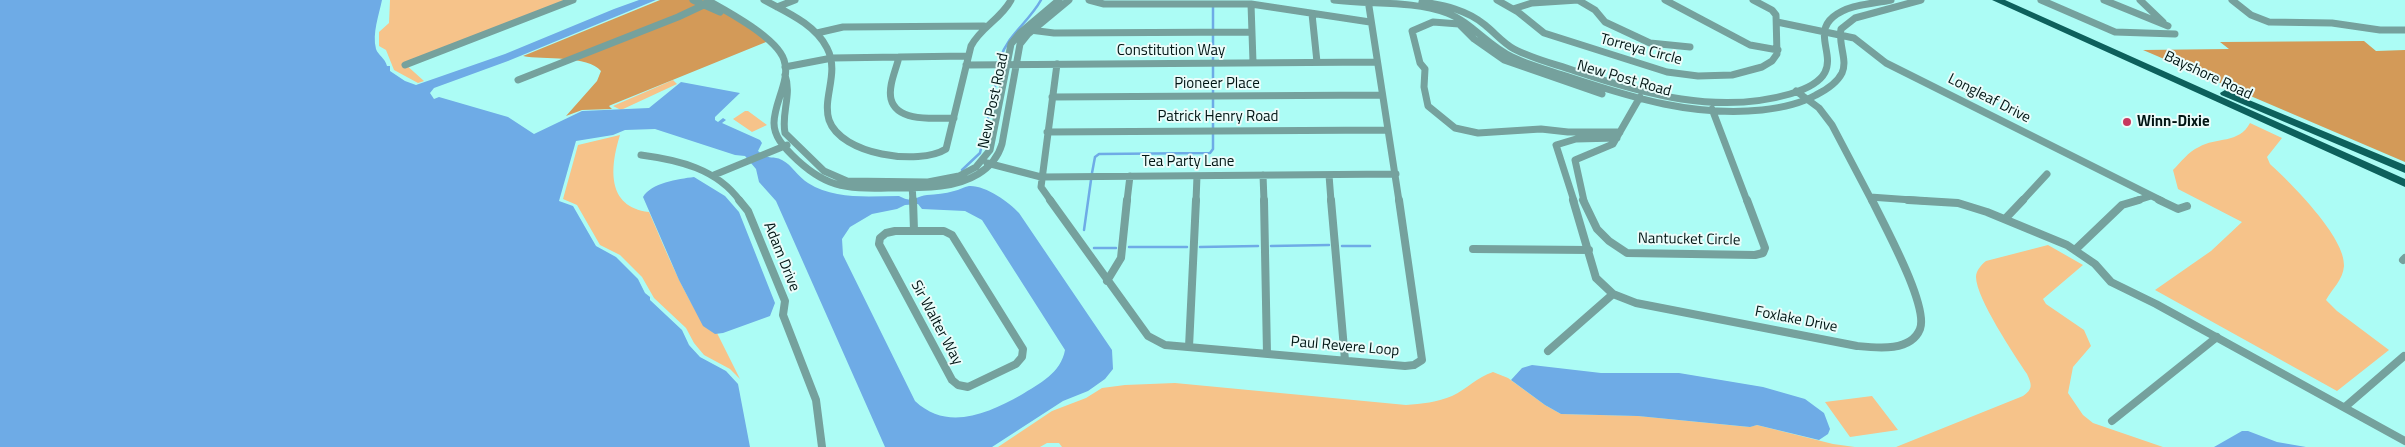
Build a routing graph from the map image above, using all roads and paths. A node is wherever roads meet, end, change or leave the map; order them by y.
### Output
1 (572, 0) edge
2 (693, 0) edge
3 (764, 0) edge
4 (795, 0) edge
5 (1011, 0) edge
6 (1059, 0) edge
7 (1069, 0) edge
8 (1089, 0) edge
9 (1334, 0) edge
10 (1497, 0) edge
11 (1578, 0) edge
12 (1665, 0) edge
13 (1753, 0) edge
14 (1891, 0) edge
15 (1921, 0) edge
16 (1997, 0) edge
17 (2011, 0) edge
18 (2041, 0) edge
19 (2104, 0) edge
20 (2140, 0) edge
21 (2232, 0) edge
22 (706, 2) edge
23 (1369, 2) edge
24 (1251, 4) junction
25 (777, 7) junction
26 (1513, 9) junction
27 (1312, 14) junction
28 (1837, 14) junction
29 (1850, 21) junction
30 (1370, 22) junction
31 (1777, 22) junction
32 (984, 26) junction
33 (2168, 26) junction
34 (1028, 30) junction
35 (2405, 30) edge
36 (1824, 31) junction
37 (1250, 32) junction
38 (817, 33) junction
39 (1840, 34) junction
40 (1690, 47) dead end
41 (1778, 50) junction
42 (968, 56) junction
43 (899, 57) junction
44 (832, 58) junction
45 (1253, 62) junction
46 (1317, 62) junction
47 (1377, 62) junction
48 (405, 64) dead end
49 (1007, 64) junction
50 (1016, 64) junction
51 (1057, 64) junction
52 (966, 65) junction
53 (785, 71) junction
54 (518, 80) dead end
55 (1614, 84) junction
56 (1609, 91) junction
57 (1796, 91) junction
58 (1642, 92) junction
59 (1382, 95) junction
60 (1052, 97) junction
61 (1809, 99) junction
62 (1638, 100) junction
63 (1713, 102) junction
64 (2253, 110) junction
65 (1711, 112) junction
66 (954, 118) junction
67 (1388, 130) junction
68 (1048, 132) junction
69 (1618, 135) junction
70 (794, 143) junction
71 (784, 146) junction
72 (641, 156) dead end
73 (983, 161) junction
74 (992, 164) junction
75 (2405, 169) edge
76 (1396, 174) junction
77 (2047, 174) dead end
78 (714, 175) junction
79 (1264, 175) junction
80 (1329, 175) junction
81 (1130, 176) junction
82 (1197, 176) junction
83 (1041, 177) junction
84 (2405, 183) edge
85 (912, 185) junction
86 (2151, 196) junction
87 (1870, 197) junction
88 (2186, 206) dead end
89 (2005, 219) junction
90 (914, 231) junction
91 (1473, 249) dead end
92 (2076, 249) junction
93 (1588, 250) junction
94 (1108, 281) junction
95 (1613, 294) junction
96 (2217, 337) junction
97 (1189, 347) junction
98 (1548, 351) dead end
99 (1267, 354) junction
100 (2404, 356) dead end
101 (1345, 360) junction
102 (2345, 408) junction
103 (2112, 421) dead end
104 (2405, 441) edge
105 (822, 447) edge

1 - 48 street
2 - 22 street, New Post Road
3 - 25 street
4 - 25 street
5 - 32 street
6 - 34 street, New Post Road
7 - 34 street, New Post Road
8 - 24 street
9 - 23 street, New Post Road
10 - 26 street, Torreya Circle
11 - 26 street
11 - 40 street
12 - 41 street
13 - 31 street
14 - 28 street
15 - 29 street
16 - 64 main road, Bayshore Road
17 - 64 main road, Bayshore Road
18 - 33 street
19 - 33 street
20 - 33 street
21 - 35 street
22 - 53 street, New Post Road
22 - 54 street
23 - 30 street, Paul Revere Loop
23 - 55 street, New Post Road
23 - 56 street, New Post Road
24 - 27 street
24 - 37 street
25 - 38 street
26 - 41 street, Torreya Circle
27 - 30 street
27 - 46 street
28 - 29 street
28 - 36 street
29 - 39 street
30 - 47 street, Paul Revere Loop
31 - 36 street, Longleaf Drive
31 - 41 street
32 - 38 street
32 - 42 street
34 - 37 street
34 - 49 street, New Post Road
34 - 50 street, New Post Road
36 - 39 street, Longleaf Drive
36 - 57 street, New Post Road
37 - 45 street
38 - 44 street
39 - 61 street, New Post Road
39 - 86 street, Longleaf Drive
42 - 43 street
42 - 52 street
43 - 44 street
43 - 66 street
44 - 53 street
44 - 66 street
45 - 46 street, Constitution Way
45 - 51 street, Constitution Way
46 - 47 street, Constitution Way
47 - 59 street, Paul Revere Loop
49 - 50 street, Constitution Way
49 - 52 street, Constitution Way
49 - 73 street, New Post Road
50 - 51 street, Constitution Way
50 - 74 street, New Post Road
51 - 60 street
52 - 66 street
53 - 70 street, New Post Road
53 - 71 street, New Post Road
55 - 56 street
55 - 58 street, New Post Road
56 - 62 street, New Post Road
56 - 69 street
57 - 61 street, Foxlake Drive
57 - 63 street, New Post Road
58 - 62 street, Nantucket Circle
58 - 63 street, New Post Road
59 - 60 street, Pioneer Place
59 - 67 street, Paul Revere Loop
60 - 68 street
61 - 65 street, New Post Road
61 - 87 street, Foxlake Drive
62 - 65 street, New Post Road
62 - 69 street, Nantucket Circle
63 - 65 street
64 - 75 main road, Bayshore Road
64 - 84 main road, Bayshore Road
65 - 69 street, Nantucket Circle
67 - 68 street, Patrick Henry Road
67 - 76 street, Paul Revere Loop
68 - 83 street
69 - 93 street, Foxlake Drive
70 - 71 street
70 - 85 street, New Post Road
71 - 78 street
71 - 85 street, New Post Road
72 - 78 street, Adam Drive
73 - 74 street, Tea Party Lane
73 - 85 street, New Post Road
74 - 83 street, Tea Party Lane
74 - 85 street, New Post Road
76 - 80 street, Tea Party Lane
76 - 101 street, Paul Revere Loop
77 - 89 street
78 - 105 street, Adam Drive
79 - 80 street, Tea Party Lane
79 - 82 street, Tea Party Lane
79 - 99 street
80 - 101 street
81 - 82 street, Tea Party Lane
81 - 83 street, Tea Party Lane
81 - 94 street
82 - 97 street
83 - 94 street, Paul Revere Loop
85 - 90 street
86 - 88 street, Longleaf Drive
86 - 92 street
87 - 89 street
87 - 95 street, Foxlake Drive
89 - 92 street
90 - 90 street, Sir Walter Way
91 - 93 street
92 - 96 street
93 - 95 street, Foxlake Drive
94 - 97 street, Paul Revere Loop
95 - 98 street
96 - 102 street
96 - 103 street
97 - 99 street, Paul Revere Loop
99 - 101 street, Paul Revere Loop
100 - 102 street
102 - 104 street

